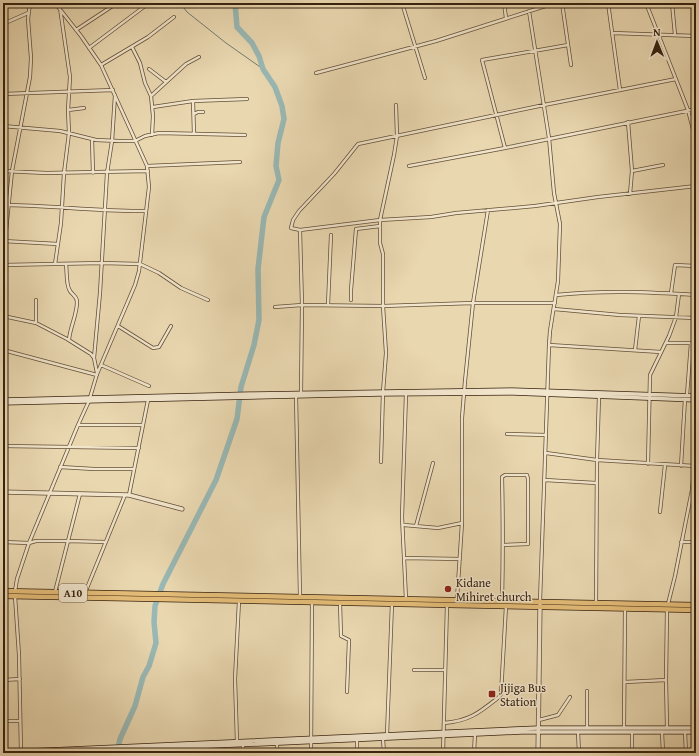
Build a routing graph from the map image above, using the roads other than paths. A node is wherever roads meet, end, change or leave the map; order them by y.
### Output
1 (30, 3) edge
2 (55, 3) edge
3 (106, 3) edge
4 (117, 3) edge
5 (149, 3) edge
6 (402, 3) edge
7 (504, 3) edge
8 (554, 3) edge
9 (562, 3) edge
10 (608, 3) edge
11 (646, 3) edge
12 (672, 3) edge
13 (110, 7) junction
14 (60, 8) junction
15 (530, 11) junction
16 (28, 14) junction
17 (174, 17) dead end
18 (506, 18) junction
19 (3, 24) edge
20 (76, 30) junction
21 (613, 33) junction
22 (659, 35) junction
23 (675, 35) junction
24 (696, 36) edge
25 (568, 45) junction
26 (132, 47) junction
27 (414, 47) junction
28 (89, 48) junction
29 (536, 51) junction
30 (199, 57) dead end
31 (101, 65) junction
32 (571, 65) dead end
33 (149, 69) dead end
34 (316, 74) dead end
35 (425, 78) dead end
36 (676, 79) junction
37 (166, 82) junction
38 (113, 90) junction
39 (620, 90) junction
40 (69, 91) junction
41 (26, 93) junction
42 (3, 94) edge
43 (115, 95) junction
44 (151, 96) junction
45 (247, 99) dead end
46 (193, 101) junction
47 (396, 105) dead end
48 (544, 105) junction
49 (153, 107) junction
50 (84, 108) dead end
51 (696, 109) edge
52 (68, 110) junction
53 (688, 110) junction
54 (203, 112) dead end
55 (194, 114) junction
56 (497, 115) junction
57 (628, 122) junction
58 (3, 126) edge
59 (20, 127) junction
60 (69, 134) junction
61 (194, 134) junction
62 (152, 135) junction
63 (245, 135) dead end
64 (397, 136) junction
65 (549, 138) junction
66 (92, 139) junction
67 (112, 141) junction
68 (135, 141) junction
69 (696, 141) edge
70 (505, 148) junction
71 (240, 162) dead end
72 (663, 165) dead end
73 (146, 166) junction
74 (409, 166) dead end
75 (3, 171) edge
76 (12, 171) junction
77 (148, 171) junction
78 (632, 171) junction
79 (64, 173) junction
80 (93, 173) junction
81 (107, 173) junction
82 (696, 186) edge
83 (630, 194) junction
84 (557, 204) junction
85 (3, 205) edge
86 (9, 205) junction
87 (62, 207) junction
88 (488, 210) junction
89 (105, 211) junction
90 (146, 211) junction
91 (380, 220) junction
92 (380, 226) junction
93 (300, 230) junction
94 (331, 235) dead end
95 (4, 241) edge
96 (58, 244) junction
97 (102, 263) junction
98 (55, 264) junction
99 (66, 264) junction
100 (140, 264) junction
101 (3, 265) edge
102 (696, 266) edge
103 (3, 275) edge
104 (671, 293) junction
105 (679, 294) junction
106 (556, 295) junction
107 (696, 295) edge
108 (36, 300) dead end
109 (208, 300) dead end
110 (351, 300) dead end
111 (473, 303) junction
112 (555, 303) junction
113 (302, 305) junction
114 (328, 305) junction
115 (383, 306) junction
116 (275, 307) dead end
117 (554, 309) junction
118 (4, 316) edge
119 (639, 316) junction
120 (676, 317) junction
121 (696, 318) edge
122 (36, 323) junction
123 (3, 324) edge
124 (118, 326) junction
125 (171, 326) dead end
126 (69, 340) junction
127 (666, 342) junction
128 (691, 343) junction
129 (696, 344) edge
130 (549, 345) junction
131 (3, 350) edge
132 (635, 350) junction
133 (661, 352) junction
134 (94, 358) junction
135 (101, 365) junction
136 (97, 374) junction
137 (149, 386) dead end
138 (464, 392) junction
139 (547, 392) junction
140 (383, 393) junction
141 (298, 394) junction
142 (406, 394) junction
143 (599, 396) junction
144 (649, 396) junction
145 (696, 396) edge
146 (219, 397) junction
147 (686, 398) junction
148 (89, 399) junction
149 (148, 400) junction
150 (696, 400) edge
151 (3, 401) edge
152 (78, 425) junction
153 (143, 425) junction
154 (507, 434) dead end
155 (546, 435) junction
156 (3, 446) edge
157 (68, 447) junction
158 (696, 447) edge
159 (139, 448) junction
160 (546, 453) junction
161 (597, 460) junction
162 (381, 462) dead end
163 (433, 463) dead end
164 (648, 464) junction
165 (665, 465) junction
166 (681, 466) junction
167 (695, 466) junction
168 (60, 467) junction
169 (134, 469) junction
170 (545, 480) junction
171 (596, 483) junction
172 (692, 490) junction
173 (696, 491) edge
174 (3, 492) edge
175 (49, 492) junction
176 (80, 494) junction
177 (127, 495) junction
178 (182, 509) dead end
179 (660, 512) dead end
180 (462, 523) junction
181 (403, 525) junction
182 (416, 526) junction
183 (68, 541) junction
184 (3, 542) edge
185 (106, 542) junction
186 (681, 542) junction
187 (696, 542) edge
188 (29, 543) junction
189 (503, 545) junction
190 (405, 558) junction
191 (460, 559) junction
192 (54, 592) junction
193 (85, 593) junction
194 (15, 594) junction
195 (3, 595) edge
196 (143, 596) junction
197 (167, 596) junction
198 (300, 597) junction
199 (312, 599) junction
200 (406, 599) junction
201 (239, 600) junction
202 (456, 600) junction
203 (502, 601) junction
204 (340, 602) junction
205 (392, 603) junction
206 (596, 603) junction
207 (447, 604) junction
208 (540, 604) junction
209 (696, 605) edge
210 (506, 606) junction
211 (668, 606) junction
212 (625, 608) junction
213 (696, 610) edge
214 (414, 670) dead end
215 (445, 670) junction
216 (20, 679) junction
217 (3, 680) edge
218 (666, 680) junction
219 (625, 682) junction
220 (588, 691) dead end
221 (347, 692) dead end
222 (570, 697) dead end
223 (539, 720) junction
224 (3, 721) edge
225 (20, 721) junction
226 (444, 723) junction
227 (587, 728) junction
228 (624, 728) junction
229 (667, 728) junction
230 (696, 728) edge
231 (538, 730) junction
232 (578, 732) junction
233 (632, 732) junction
234 (662, 732) junction
235 (685, 732) junction
236 (696, 732) edge
237 (444, 734) junction
238 (475, 734) junction
239 (387, 735) junction
240 (383, 738) junction
241 (311, 740) junction
242 (358, 740) junction
243 (237, 742) junction
244 (276, 744) junction
245 (193, 745) junction
246 (243, 745) junction
247 (102, 749) junction
248 (3, 752) edge
249 (21, 752) edge
250 (60, 753) edge
251 (193, 753) edge
252 (243, 753) edge
253 (277, 753) edge
254 (311, 753) edge
255 (357, 753) edge
256 (384, 753) edge
257 (443, 753) edge
258 (474, 753) edge
259 (538, 753) edge
260 (579, 753) edge
261 (632, 753) edge
262 (662, 753) edge
263 (686, 753) edge

1 - 16 street
2 - 14 street
3 - 13 street
4 - 13 street
5 - 28 street
6 - 27 street
7 - 18 street
8 - 15 street
9 - 25 street
10 - 21 street
11 - 22 street
12 - 23 street
13 - 20 street
14 - 20 street
14 - 40 street
15 - 18 street
15 - 29 street
16 - 19 street
16 - 41 street
17 - 26 street
18 - 27 street
20 - 28 street
21 - 22 street
21 - 39 street
22 - 23 street
22 - 36 street
23 - 24 street
25 - 29 street
25 - 32 street
26 - 31 street
26 - 44 street
27 - 34 street
27 - 35 street
28 - 31 street
29 - 48 street
29 - 56 street
30 - 37 street
31 - 38 street
33 - 37 street
36 - 39 street
36 - 53 street
37 - 44 street
38 - 40 street
38 - 43 street
39 - 48 street
40 - 41 street
40 - 52 street
41 - 42 street
41 - 59 street
43 - 67 street
43 - 68 street
44 - 49 street
45 - 46 street
46 - 49 street
46 - 55 street
47 - 64 street
48 - 56 street
48 - 65 street
49 - 62 street
50 - 52 street
51 - 53 street
52 - 60 street
53 - 57 street
53 - 69 street
54 - 55 street
55 - 61 street
56 - 64 street
56 - 70 street
57 - 65 street
57 - 78 street
58 - 59 street
59 - 60 street
59 - 76 street
60 - 66 street
60 - 79 street
61 - 62 street
61 - 63 street
62 - 68 street
64 - 91 street
64 - 93 street
65 - 70 street
65 - 84 street
66 - 67 street
66 - 80 street
67 - 68 street
67 - 81 street
68 - 73 street
70 - 74 street
71 - 73 street
72 - 78 street
73 - 77 street
75 - 76 street
76 - 79 street
76 - 86 street
77 - 81 street
77 - 90 street
78 - 83 street
79 - 80 street
79 - 87 street
80 - 81 street
81 - 89 street
82 - 83 street
83 - 84 street
84 - 88 street
84 - 106 street
85 - 86 street
86 - 87 street
86 - 95 street
87 - 89 street
87 - 96 street
88 - 91 street
88 - 111 street
89 - 90 street
89 - 97 street
90 - 100 street
91 - 92 street
91 - 93 street
92 - 110 street
92 - 115 street
93 - 113 street
94 - 114 street
95 - 96 street
96 - 98 street
97 - 99 street
97 - 100 street
97 - 134 street
98 - 99 street
98 - 101 street
99 - 126 street
100 - 109 street
100 - 124 street
102 - 104 street
103 - 118 street
104 - 105 street
104 - 106 street
105 - 107 street
105 - 120 street
106 - 112 street
108 - 122 street
111 - 112 street
111 - 115 street
111 - 138 street
112 - 117 street
113 - 114 street
113 - 116 street
113 - 141 street
114 - 115 street
115 - 140 street
117 - 119 street
117 - 130 street
118 - 122 street
118 - 123 street
119 - 120 street
119 - 132 street
120 - 121 street
120 - 127 street
122 - 126 street
124 - 125 street
124 - 135 street
126 - 134 street
127 - 128 street
127 - 133 street
128 - 129 street
128 - 147 street
130 - 132 street
130 - 139 street
131 - 136 street
132 - 133 street
133 - 144 street
134 - 136 street
135 - 136 street
135 - 137 street
136 - 148 street
138 - 139 main road
138 - 140 main road
138 - 142 main road
138 - 180 street
139 - 143 main road
139 - 144 main road
139 - 155 street
140 - 141 main road
140 - 142 main road
140 - 162 street
141 - 146 main road
141 - 198 street
142 - 181 street
143 - 144 main road
143 - 161 street
144 - 147 main road
144 - 164 street
145 - 147 main road
146 - 148 main road
146 - 149 main road
147 - 150 main road
147 - 166 street
148 - 149 main road
148 - 151 main road
148 - 152 street
149 - 153 street
152 - 153 street
152 - 157 street
153 - 159 street
154 - 155 street
155 - 160 street
156 - 157 street
157 - 159 street
157 - 168 street
158 - 167 street
159 - 169 street
160 - 161 street
160 - 170 street
161 - 164 street
161 - 171 street
163 - 182 street
164 - 165 street
165 - 166 street
165 - 179 street
166 - 167 street
167 - 172 street
168 - 169 street
168 - 175 street
169 - 177 street
170 - 171 street
170 - 208 street
171 - 206 street
172 - 173 street
172 - 186 street
174 - 175 main road
175 - 176 main road
175 - 188 street
176 - 177 main road
176 - 183 street
177 - 178 main road
177 - 185 street
180 - 182 street
180 - 191 street
181 - 182 street
181 - 190 street
183 - 185 street
183 - 188 street
183 - 192 street
184 - 188 street
185 - 193 street
186 - 187 street
186 - 211 street
188 - 194 street
189 - 189 street
189 - 203 street
190 - 191 street
190 - 200 street
191 - 202 street
192 - 193 highway, A10
192 - 194 highway, A10
193 - 196 highway, A10
194 - 195 highway, A10
194 - 196 highway, A10
194 - 216 street
196 - 197 highway, A10
197 - 198 highway, A10
197 - 201 highway, A10
198 - 199 highway, A10
199 - 200 highway, A10
199 - 201 highway, A10
199 - 204 highway, A10
199 - 241 street
200 - 202 highway, A10
201 - 243 street
202 - 203 highway, A10
203 - 208 highway, A10
204 - 205 highway, A10
204 - 221 street
205 - 207 highway, A10
205 - 239 street
206 - 208 highway, A10
206 - 211 highway, A10
207 - 210 highway, A10
207 - 215 street
208 - 210 highway, A10
208 - 212 highway, A10
208 - 223 main road
209 - 211 highway, A10
210 - 226 street
211 - 212 highway, A10
211 - 213 highway, A10
211 - 218 street
212 - 219 street
214 - 215 street
215 - 226 street
216 - 217 street
216 - 225 street
218 - 219 street
218 - 229 street
219 - 228 street
220 - 227 street
222 - 223 street
223 - 231 main road
224 - 225 street
225 - 249 street
226 - 237 street
227 - 228 main road
227 - 231 main road
228 - 229 main road
229 - 230 main road
231 - 232 main road
231 - 237 main road
231 - 238 main road
231 - 259 main road
232 - 233 main road
232 - 260 street
233 - 234 main road
233 - 261 street
234 - 235 main road
234 - 262 street
235 - 236 main road
235 - 263 street
237 - 238 main road
237 - 239 main road
237 - 240 main road
237 - 257 street
238 - 258 street
239 - 241 main road
240 - 242 main road
240 - 256 street
241 - 242 main road
241 - 243 main road
241 - 244 main road
241 - 254 street
242 - 255 street
243 - 245 main road
244 - 246 main road
244 - 253 street
245 - 246 main road
245 - 247 main road
245 - 251 street
246 - 252 street
247 - 249 main road
247 - 250 main road
248 - 249 main road

